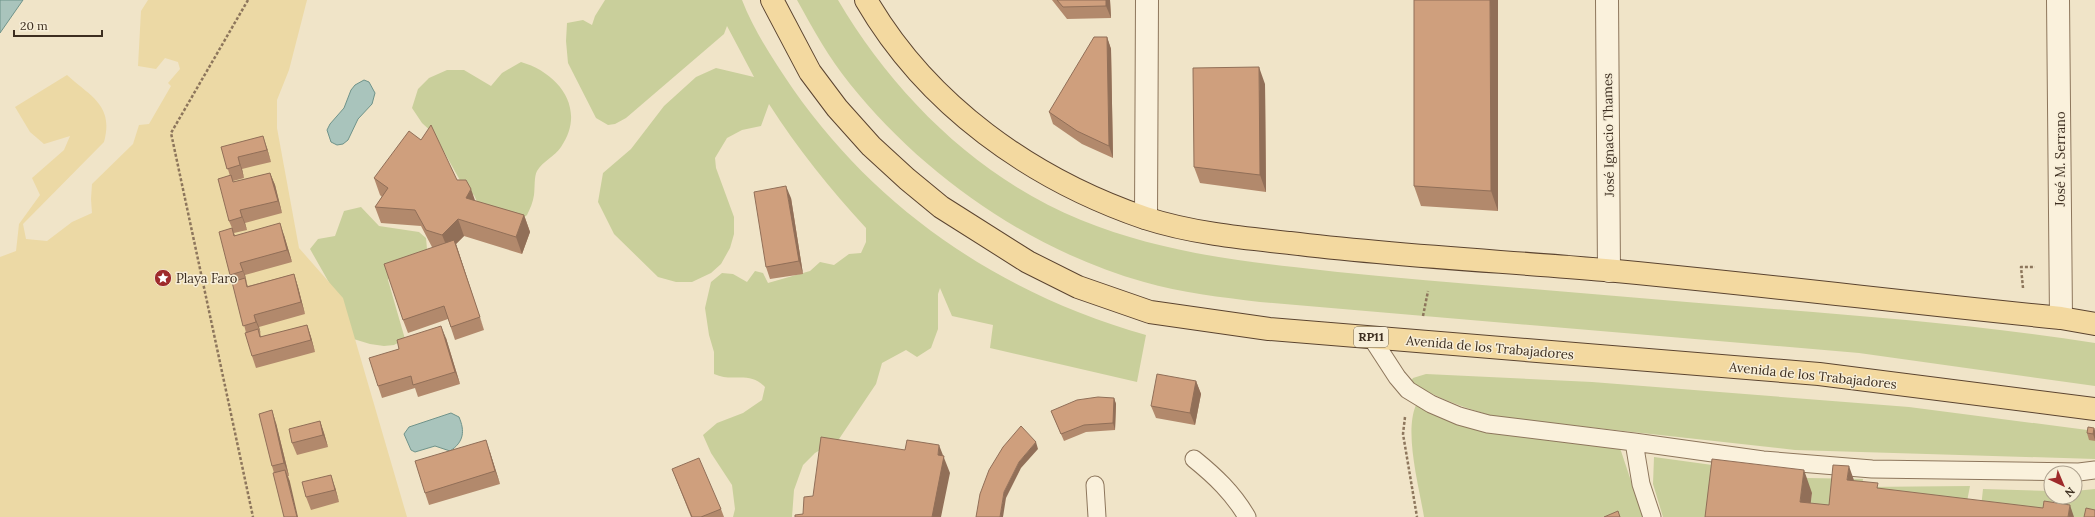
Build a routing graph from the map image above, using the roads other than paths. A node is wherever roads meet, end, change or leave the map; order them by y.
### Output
1 (772, 0) edge
2 (866, 0) edge
3 (1147, 0) edge
4 (1607, 0) edge
5 (2058, 0) edge
6 (1146, 218) junction
7 (1609, 271) junction
8 (2061, 318) junction
9 (2095, 324) edge
10 (1371, 337) junction
11 (2095, 409) edge
12 (1634, 442) junction
13 (1194, 459) dead end
14 (2095, 470) edge
15 (1095, 485) dead end
16 (1097, 517) edge
17 (1247, 517) edge
18 (1652, 517) edge

1 - 10 main road, Avenida de los Trabajadores / RP11
2 - 6 main road
3 - 6 street
4 - 7 street, José Ignacio Thames
5 - 8 street, José M. Serrano
6 - 7 main road
7 - 8 main road
8 - 9 main road
10 - 11 main road, Avenida de los Trabajadores / RP11
10 - 12 lane
12 - 14 lane
12 - 18 lane
13 - 17 lane
15 - 16 lane

